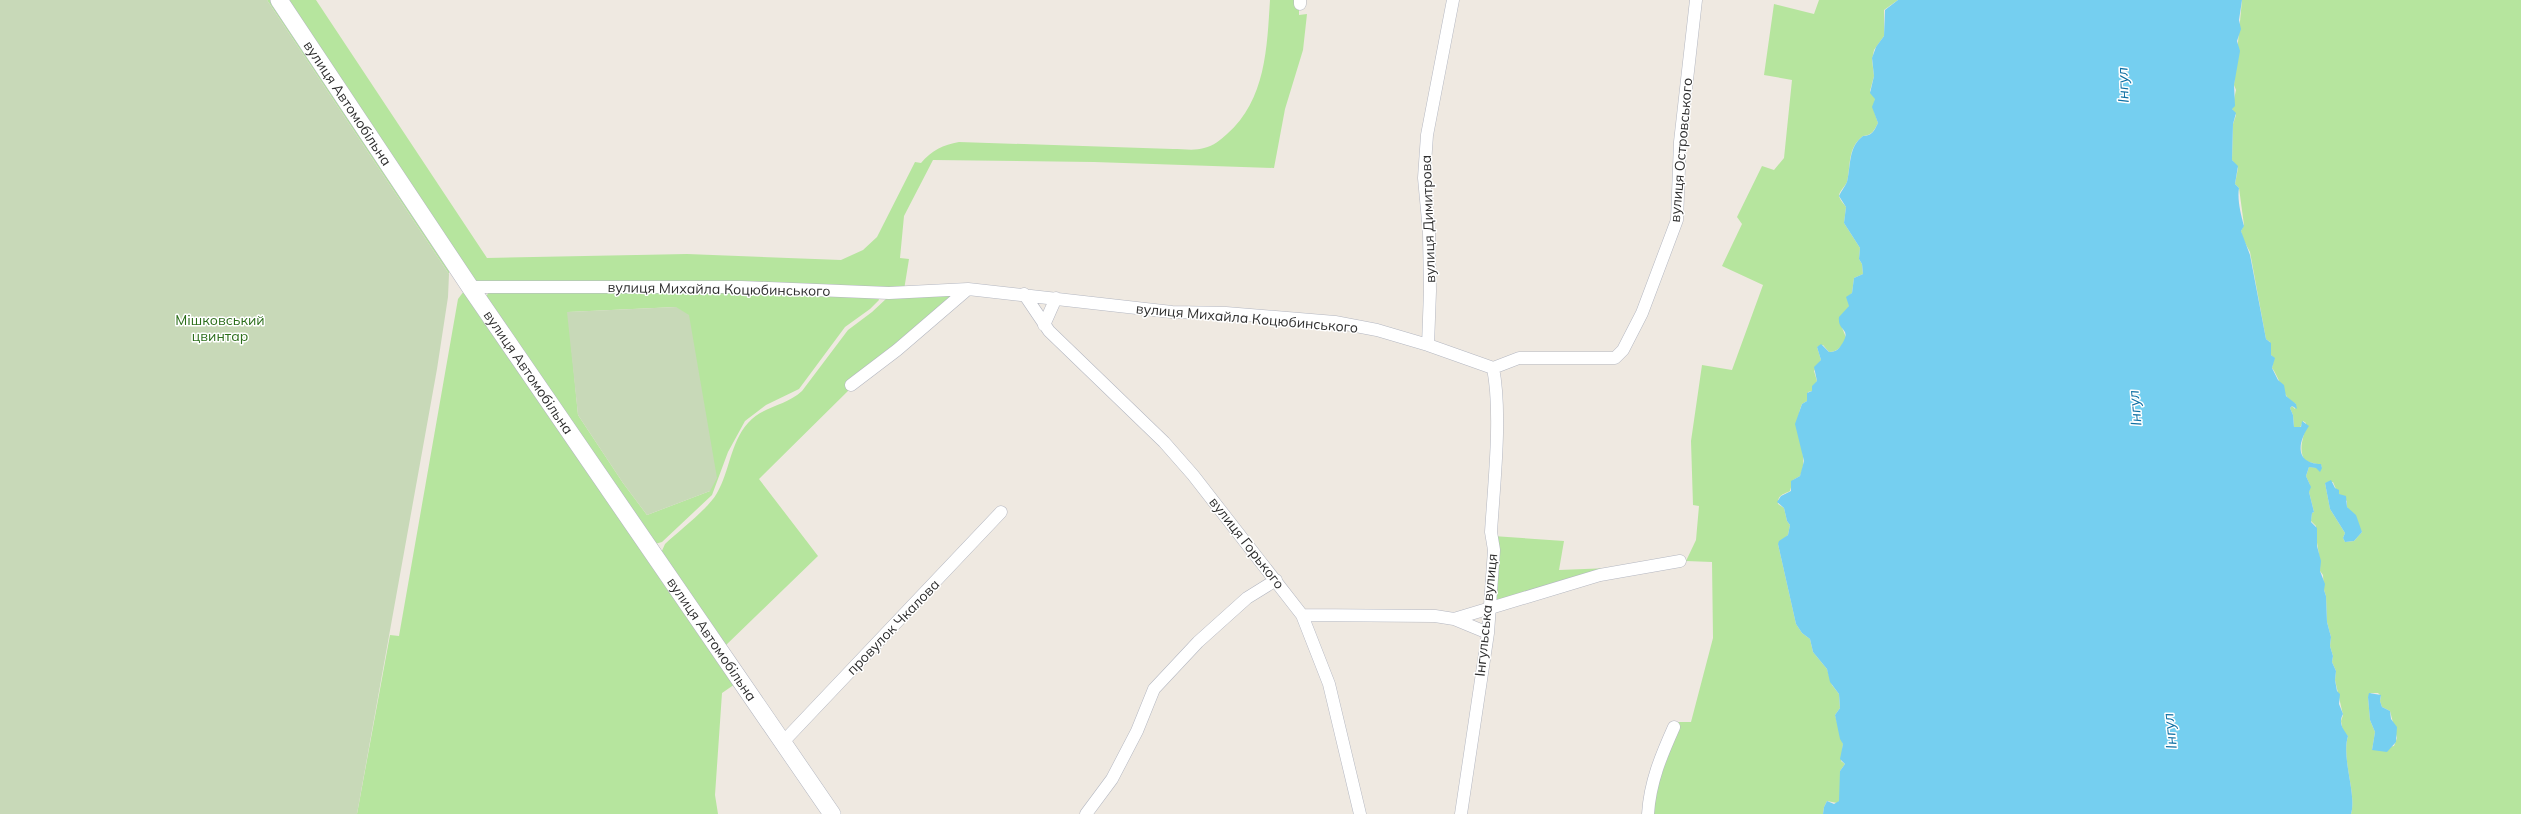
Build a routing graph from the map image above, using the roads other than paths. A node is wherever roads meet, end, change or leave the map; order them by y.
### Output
1 (279, 0) edge
2 (1453, 0) edge
3 (1696, 0) edge
4 (462, 279) junction
5 (968, 289) junction
6 (1024, 294) junction
7 (1056, 298) junction
8 (1044, 325) junction
9 (1428, 345) junction
10 (1493, 368) junction
11 (851, 385) dead end
12 (1001, 512) dead end
13 (1680, 561) dead end
14 (1276, 580) junction
15 (1489, 606) junction
16 (1302, 615) junction
17 (1454, 619) junction
18 (1488, 633) junction
19 (1674, 727) dead end
20 (784, 741) junction
21 (832, 814) edge
22 (1086, 814) edge
23 (1360, 814) edge
24 (1461, 814) edge
25 (1648, 814) edge

1 - 4 street, вулиця Автомобільна
2 - 9 street, вулиця Димитрова
3 - 10 street, вулиця Островського
4 - 5 street, вулиця Михайла Коцюбинського
4 - 20 street, вулиця Автомобільна
5 - 6 street, вулиця Михайла Коцюбинського
5 - 11 street
6 - 7 street, вулиця Михайла Коцюбинського
6 - 8 street, вулиця Горького
7 - 8 street
7 - 9 street, вулиця Михайла Коцюбинського
8 - 14 street, вулиця Горького
9 - 10 street, вулиця Михайла Коцюбинського
10 - 15 street, Інгульська вулиця
12 - 20 street, провулок Чкалова
13 - 15 street
14 - 16 street, вулиця Горького
14 - 22 street
15 - 17 street
15 - 18 street, Інгульська вулиця
16 - 17 street
16 - 23 street, вулиця Горького
17 - 18 street
18 - 24 street, Інгульська вулиця
19 - 25 street
20 - 21 street, вулиця Автомобільна

